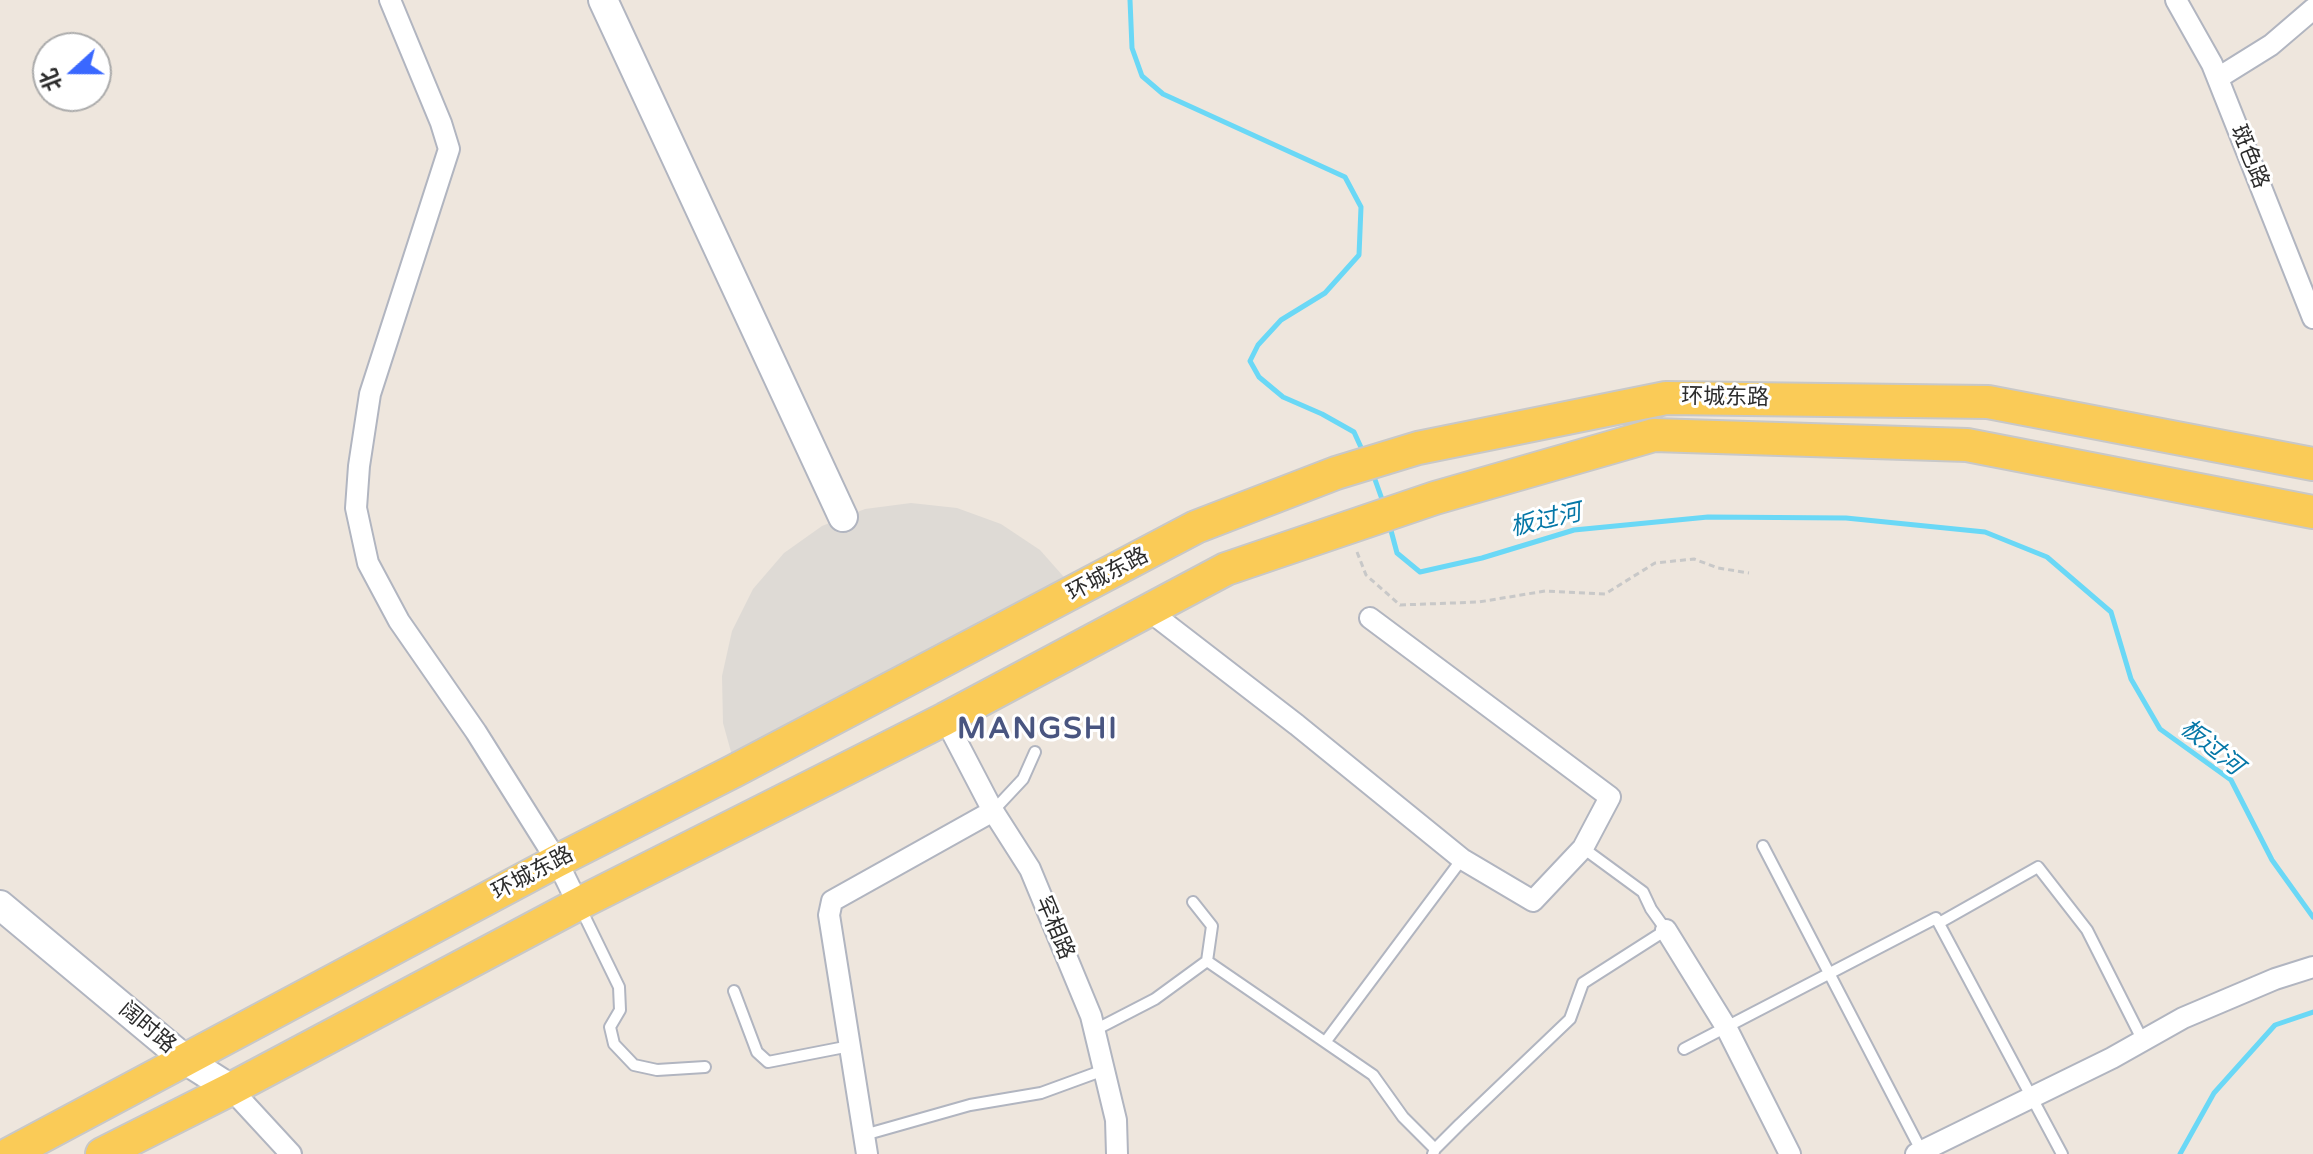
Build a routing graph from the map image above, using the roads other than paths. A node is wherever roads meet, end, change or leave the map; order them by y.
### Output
1 (390, 0) edge
2 (603, 0) edge
3 (2176, 0) edge
4 (2313, 9) edge
5 (2218, 78) junction
6 (2313, 318) edge
7 (2313, 464) edge
8 (2313, 512) edge
9 (843, 517) dead end
10 (1148, 610) junction
11 (1370, 618) dead end
12 (945, 719) junction
13 (1035, 752) dead end
14 (993, 811) junction
15 (1763, 846) dead end
16 (1583, 848) junction
17 (1462, 859) junction
18 (557, 861) junction
19 (1193, 902) dead end
20 (578, 904) junction
21 (0, 905) edge
22 (1939, 923) junction
23 (1666, 930) junction
24 (1207, 961) junction
25 (2313, 967) edge
26 (1829, 973) junction
27 (734, 991) dead end
28 (1726, 1027) junction
29 (1095, 1030) junction
30 (1326, 1041) junction
31 (2143, 1041) junction
32 (850, 1046) junction
33 (1684, 1049) dead end
34 (187, 1061) junction
35 (705, 1067) dead end
36 (1104, 1070) junction
37 (231, 1089) junction
38 (2032, 1096) junction
39 (866, 1144) edge
40 (1434, 1152) edge
41 (1920, 1153) edge
42 (9, 1154) edge
43 (102, 1154) edge
44 (291, 1154) edge
45 (1117, 1154) edge
46 (1790, 1154) edge
47 (2062, 1154) edge

1 - 18 street
2 - 9 street
3 - 5 street, 斑色路
4 - 5 street
5 - 6 street, 斑色路
7 - 18 main road, 环城东路
8 - 10 main road, 环城东路
10 - 12 main road, 环城东路
10 - 17 street
11 - 16 street
12 - 14 street, 罕相路
12 - 20 main road, 环城东路
13 - 14 lane
14 - 29 street, 罕相路
14 - 32 street
15 - 26 lane
16 - 17 street
16 - 23 lane
17 - 30 lane
18 - 20 street
18 - 34 main road, 环城东路
19 - 24 lane
20 - 35 lane
20 - 37 main road, 环城东路
21 - 34 street, 阔时路
22 - 26 lane
22 - 31 lane
22 - 38 lane
23 - 28 street
23 - 40 lane
24 - 29 lane
24 - 30 lane
25 - 31 street
26 - 28 lane
26 - 41 lane
27 - 32 lane
28 - 33 lane
28 - 46 street
29 - 36 street, 罕相路
30 - 40 lane
31 - 38 street
32 - 39 street
34 - 37 street, 阔时路
34 - 42 main road, 环城东路
36 - 39 lane
36 - 45 street, 罕相路
37 - 43 main road, 环城东路
37 - 44 street, 阔时路
38 - 41 street
38 - 47 lane

